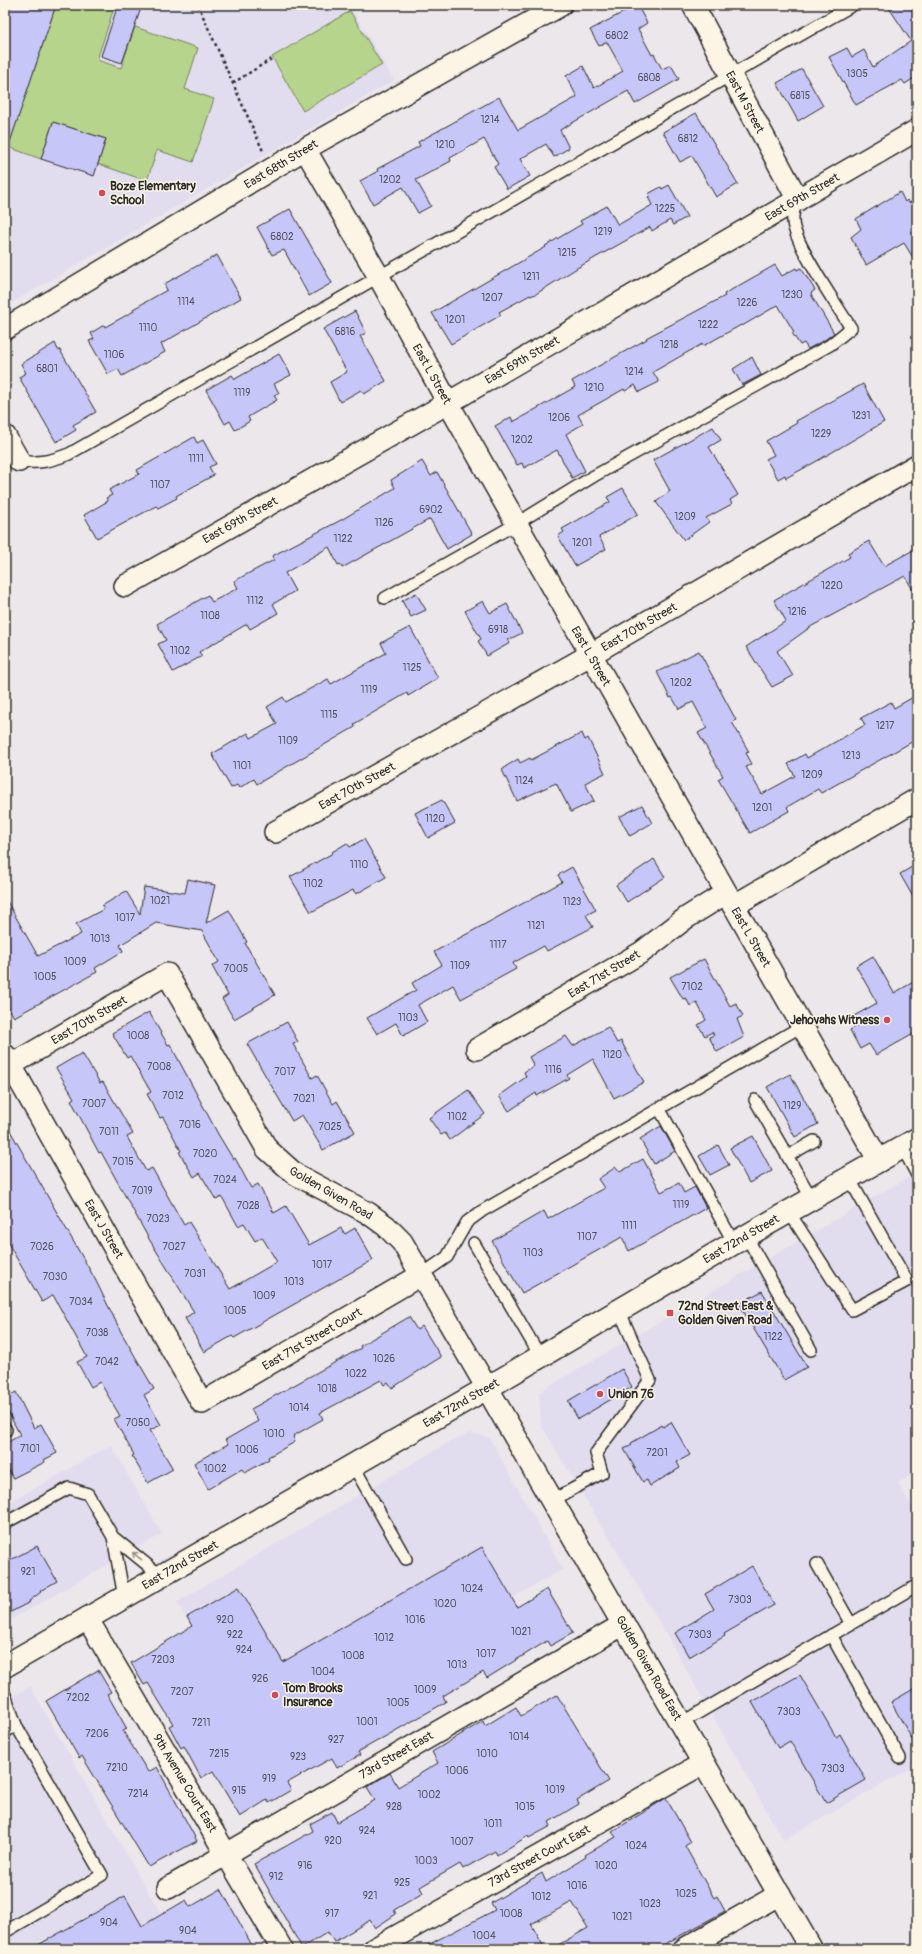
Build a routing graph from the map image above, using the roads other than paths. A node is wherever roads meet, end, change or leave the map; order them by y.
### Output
1 (561, 5) edge
2 (693, 5) edge
3 (853, 5) edge
4 (731, 75) junction
5 (917, 130) edge
6 (305, 149) junction
7 (798, 200) junction
8 (379, 277) junction
9 (5, 329) edge
10 (448, 403) junction
11 (5, 436) edge
12 (19, 461) joint
13 (917, 464) edge
14 (516, 524) junction
15 (124, 586) dead end
16 (385, 598) dead end
17 (590, 655) junction
18 (917, 799) edge
19 (276, 832) dead end
20 (730, 899) junction
21 (167, 974) joint
22 (802, 1026) junction
23 (477, 1048) dead end
24 (8, 1060) edge
25 (755, 1100) dead end
26 (659, 1108) junction
27 (814, 1141) dead end
28 (910, 1143) edge
29 (788, 1156) junction
30 (879, 1161) junction
31 (917, 1174) edge
32 (849, 1178) junction
33 (812, 1199) junction
34 (789, 1212) junction
35 (740, 1239) junction
36 (474, 1244) dead end
37 (421, 1275) junction
38 (620, 1310) junction
39 (811, 1350) dead end
40 (540, 1356) junction
41 (487, 1388) junction
42 (202, 1402) joint
43 (353, 1465) junction
44 (552, 1500) junction
45 (5, 1523) edge
46 (113, 1537) junction
47 (406, 1559) dead end
48 (817, 1564) dead end
49 (161, 1576) junction
50 (916, 1586) dead end
51 (124, 1597) junction
52 (87, 1618) junction
53 (624, 1624) junction
54 (851, 1624) junction
55 (831, 1635) junction
56 (5, 1666) edge
57 (5, 1696) edge
58 (681, 1723) junction
59 (16, 1725) junction
60 (5, 1732) edge
61 (900, 1758) dead end
62 (704, 1763) junction
63 (226, 1853) junction
64 (168, 1888) dead end
65 (780, 1894) junction
66 (5, 1932) edge
67 (282, 1949) edge
68 (374, 1949) edge
69 (684, 1949) edge
70 (811, 1949) edge

1 - 6 street, East 68th Street
2 - 4 street, East M Street
3 - 4 lane
4 - 7 street, East M Street
4 - 8 lane
5 - 7 street, East 69th Street
6 - 8 street, East L Street
6 - 9 street, East 68th Street
7 - 10 street, East 69th Street
7 - 14 lane
8 - 10 street, East L Street
8 - 12 lane
10 - 14 street, East L Street
10 - 15 street, East 69th Street
11 - 12 street
13 - 17 street, East 70th Street
14 - 16 lane
14 - 17 street, East L Street
17 - 19 street, East 70th Street
17 - 20 street, East L Street
18 - 20 street, East 71st Street
20 - 22 street, East L Street
20 - 23 street, East 71st Street
21 - 24 street, East 70th Street
21 - 37 street, Golden Given Road
22 - 26 lane
22 - 30 street, East L Street
24 - 42 street, East J Street
25 - 29 lane
26 - 35 lane
26 - 37 lane
27 - 29 lane
28 - 30 main road, East 72nd Street
28 - 31 lane
29 - 33 lane
30 - 32 main road, East 72nd Street
32 - 33 main road, East 72nd Street
32 - 34 lane
33 - 34 main road, East 72nd Street
34 - 35 main road, East 72nd Street
35 - 38 main road, East 72nd Street
35 - 39 lane
36 - 40 lane
37 - 41 street, Golden Given Road
37 - 42 street, East 71st Street Court
38 - 40 main road, East 72nd Street
38 - 44 lane
40 - 41 main road, East 72nd Street
41 - 43 main road, East 72nd Street
41 - 44 main road, Golden Given Road East
43 - 47 lane
43 - 49 main road, East 72nd Street
44 - 53 main road, Golden Given Road East
45 - 46 lane
49 -> 46 lane
46 - 51 lane
48 - 54 lane
49 - 51 main road, East 72nd Street
50 - 54 lane
51 - 52 main road, East 72nd Street
52 - 56 main road, East 72nd Street
52 - 63 street, 9th Avenue Court East
53 - 58 main road, Golden Given Road East
53 - 63 street, 73rd Street East
54 - 55 lane
55 - 58 lane
55 - 61 lane
57 - 59 lane
58 - 62 main road, Golden Given Road East
59 - 60 lane
59 - 66 lane
62 - 65 main road, Golden Given Road East
62 - 68 street, 73rd Street Court East
63 - 64 street, 73rd Street East
63 - 67 street, 9th Avenue Court East
65 - 69 street
65 - 70 main road, Golden Given Road East

